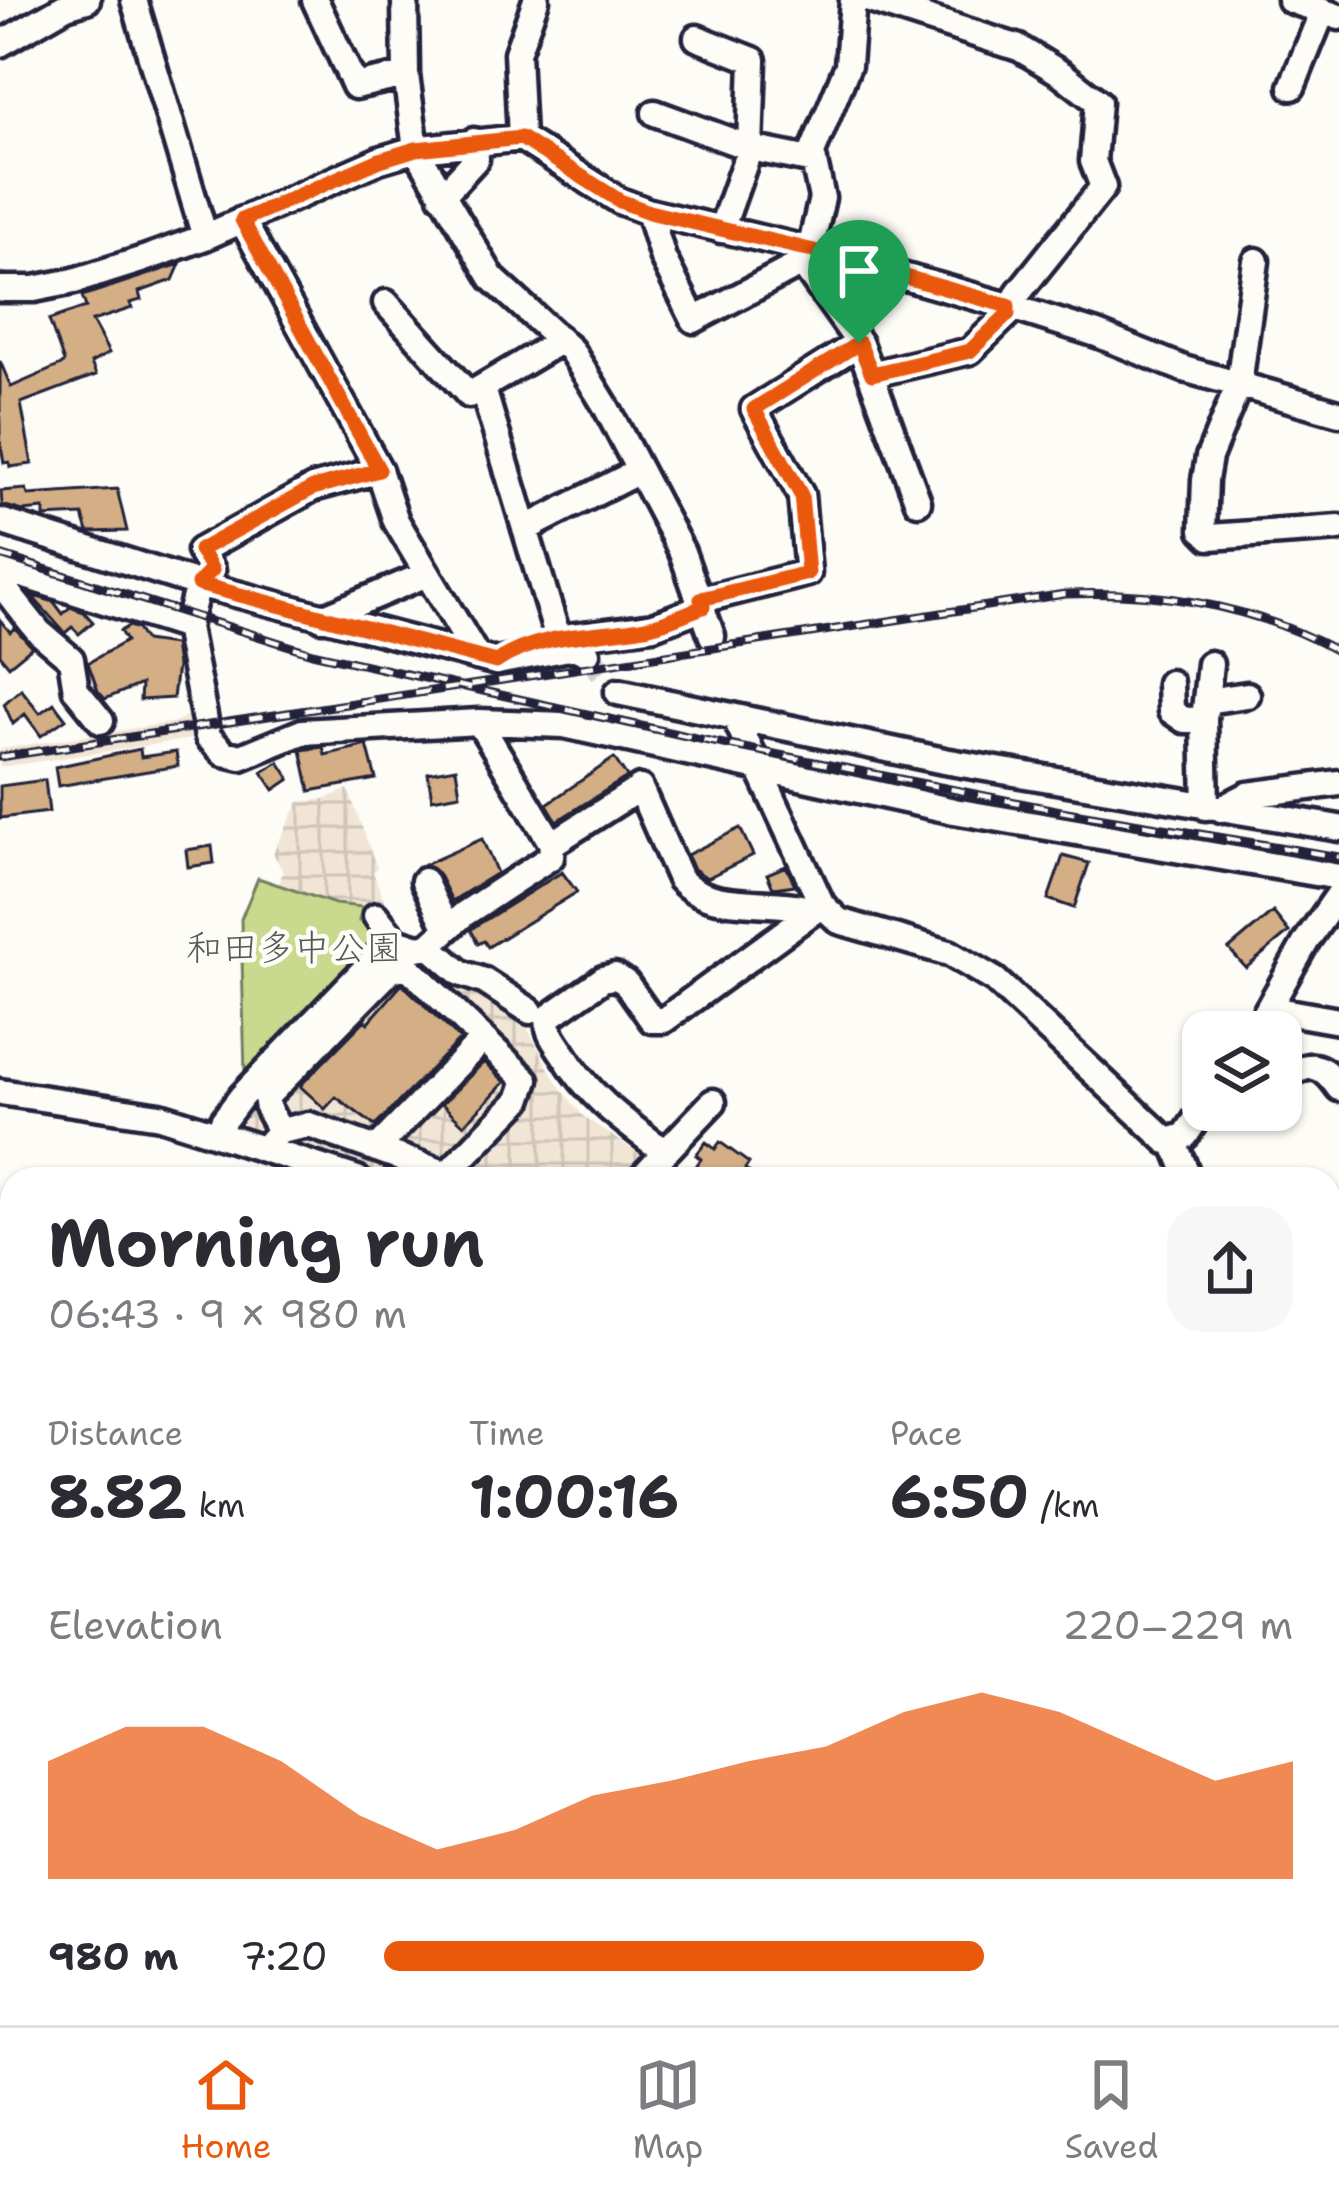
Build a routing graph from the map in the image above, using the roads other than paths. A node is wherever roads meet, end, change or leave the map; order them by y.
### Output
1 (87, 0) edge
2 (134, 0) edge
3 (315, 0) edge
4 (405, 0) edge
5 (536, 0) edge
6 (853, 0) edge
7 (870, 0) edge
8 (1290, 0) edge
9 (1330, 15) edge
10 (698, 38) dead end
11 (0, 44) edge
12 (406, 75) junction
13 (1292, 87) dead end
14 (655, 113) dead end
15 (521, 138) junction
16 (474, 141) junction
17 (750, 148) junction
18 (416, 149) junction
19 (814, 160) junction
20 (442, 196) junction
21 (649, 212) junction
22 (242, 220) junction
23 (721, 230) junction
24 (205, 237) junction
25 (806, 256) junction
26 (1256, 261) dead end
27 (0, 289) edge
28 (386, 302) dead end
29 (1008, 306) junction
30 (560, 341) junction
31 (859, 343) junction
32 (872, 374) junction
33 (1239, 384) junction
34 (483, 389) junction
35 (1339, 413) edge
36 (379, 470) junction
37 (638, 472) junction
38 (918, 502) dead end
39 (0, 521) edge
40 (1339, 528) edge
41 (525, 530) junction
42 (0, 568) edge
43 (428, 574) junction
44 (0, 584) edge
45 (198, 584) junction
46 (702, 603) junction
47 (322, 618) junction
48 (187, 627) junction
49 (712, 636) dead end
50 (558, 638) junction
51 (587, 653) dead end
52 (487, 659) junction
53 (1210, 664) dead end
54 (1170, 682) dead end
55 (618, 692) tunnel mouth
56 (1246, 695) dead end
57 (1205, 710) junction
58 (727, 715) junction
59 (101, 721) dead end
60 (479, 722) junction
61 (760, 771) junction
62 (1339, 783) edge
63 (1214, 808) junction
64 (1339, 828) edge
65 (552, 844) junction
66 (1339, 877) edge
67 (424, 880) dead end
68 (1339, 894) edge
69 (818, 908) junction
70 (376, 916) dead end
71 (438, 937) junction
72 (396, 941) junction
73 (460, 973) junction
74 (1270, 1009) joint
75 (530, 1011) dead end
76 (463, 1020) junction
77 (1339, 1021) edge
78 (484, 1039) junction
79 (1302, 1068) edge
80 (1339, 1088) edge
81 (0, 1092) edge
82 (713, 1102) dead end
83 (1188, 1131) edge
84 (220, 1134) junction
85 (273, 1139) junction
86 (1174, 1142) junction
87 (376, 1149) junction
88 (665, 1152) junction
89 (332, 1167) edge
90 (428, 1167) edge
91 (462, 1167) edge
92 (651, 1167) edge
93 (1184, 1167) edge

1 - 11 street
2 - 24 street
3 - 12 street
4 - 12 street
5 - 15 street
6 - 19 street
7 - 29 street
8 - 9 street
9 - 13 street
10 - 17 street
12 - 18 street
14 - 17 street
15 - 16 street
15 - 21 street
16 - 18 street
16 - 20 street
17 - 19 street
17 - 23 street
18 - 20 street
18 - 22 street
19 - 25 street
20 - 30 street
21 - 23 street
21 - 25 street
22 - 24 street
22 - 36 street
23 - 25 street
24 - 27 street
25 - 29 street
25 - 31 street
26 - 33 street
28 - 34 street
29 - 32 street
29 - 33 street
30 - 34 street
30 - 37 street
31 - 32 street
31 - 46 street
32 - 38 street
33 - 35 street
33 - 40 street
34 - 41 street
36 - 43 street
36 - 45 street
37 - 41 street
37 - 46 street
39 - 45 street
41 - 50 street
42 - 48 street
43 - 47 street
43 - 52 street
44 - 59 street
45 - 47 street
45 - 48 street
46 - 49 street
46 - 50 street
47 - 52 street
48 - 60 street
50 - 52 street
51 - 52 street
53 - 57 street
54 - 57 street
55 - 58 street
56 - 57 street
57 - 63 street
58 - 61 street
58 - 63 street
60 - 61 street
60 - 65 street
61 - 66 street
61 - 69 street
62 - 63 street
63 - 64 street
65 - 69 street
65 - 71 street
67 - 71 street
68 - 74 street
69 - 86 street
69 - 88 street
70 - 72 street
71 - 72 street
71 - 73 street
72 - 84 street
73 - 75 street
73 - 76 street
74 - 77 street
76 - 78 street
76 - 85 street
78 - 87 street
78 - 91 street
79 - 80 street
81 - 84 street
82 - 88 street
83 - 86 street
84 - 85 street
85 - 87 street
85 - 89 street
86 - 93 street
87 - 90 street
88 - 92 street

